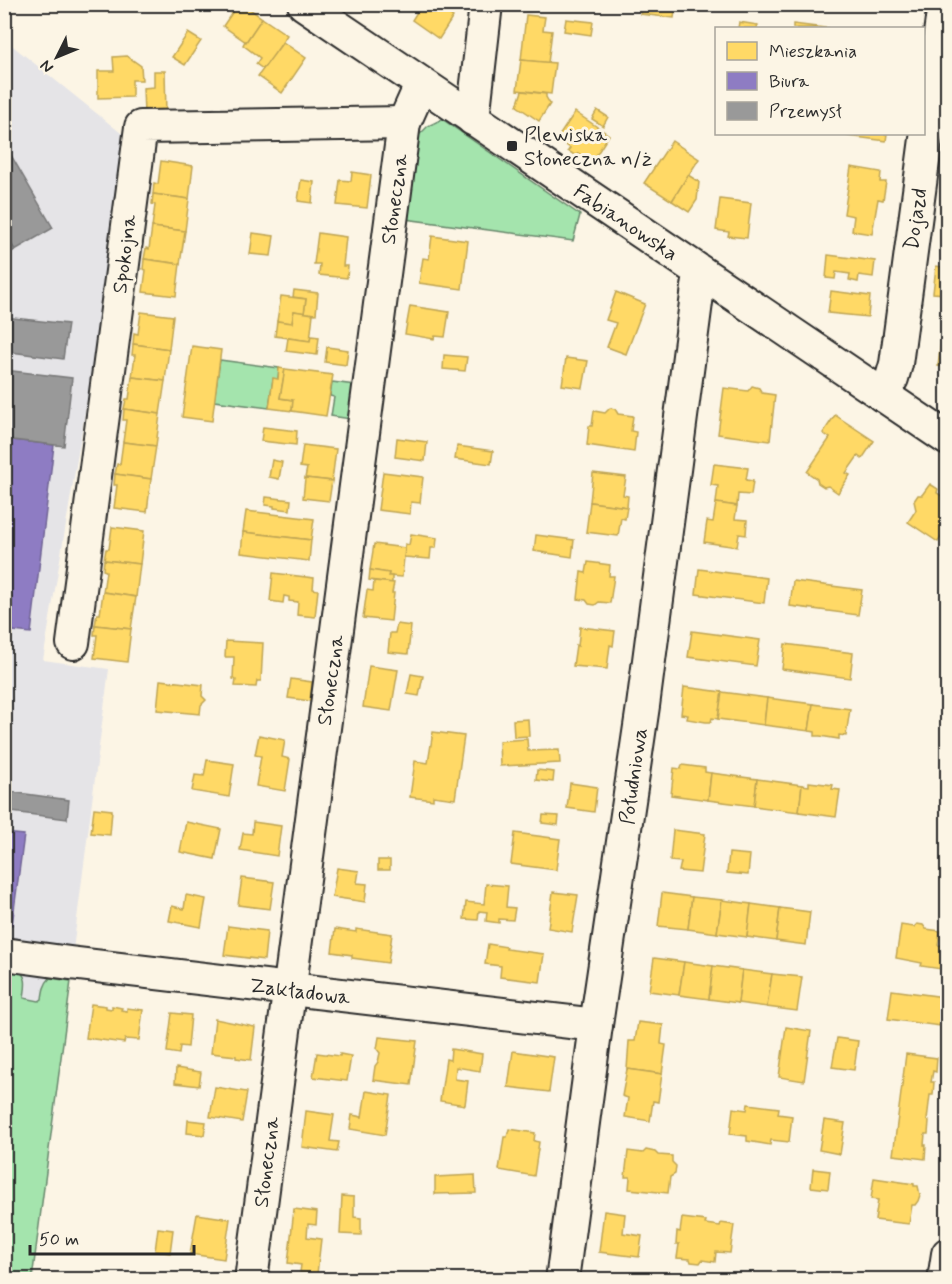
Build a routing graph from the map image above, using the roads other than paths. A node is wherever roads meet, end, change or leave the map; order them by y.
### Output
1 (304, 4) edge
2 (486, 4) edge
3 (944, 4) edge
4 (421, 85) junction
5 (473, 119) junction
6 (404, 123) junction
7 (700, 272) junction
8 (882, 395) junction
9 (948, 439) edge
10 (73, 643) dead end
11 (4, 954) edge
12 (289, 989) junction
13 (596, 1024) junction
14 (948, 1254) edge
15 (251, 1280) edge
16 (562, 1280) edge
17 (944, 1280) edge

1 - 4 street, Fabianowska
2 - 5 street
3 - 8 street, Dojazd
4 - 5 street, Fabianowska
4 - 6 street, Słoneczna
5 - 7 street, Fabianowska
6 - 10 street, Spokojna
6 - 12 street, Słoneczna
7 - 8 street, Fabianowska
7 - 13 street, Południowa
8 - 9 street, Fabianowska
11 - 12 street, Zakładowa
12 - 13 street, Zakładowa
12 - 15 street, Słoneczna
13 - 16 street, Południowa
14 - 17 street

